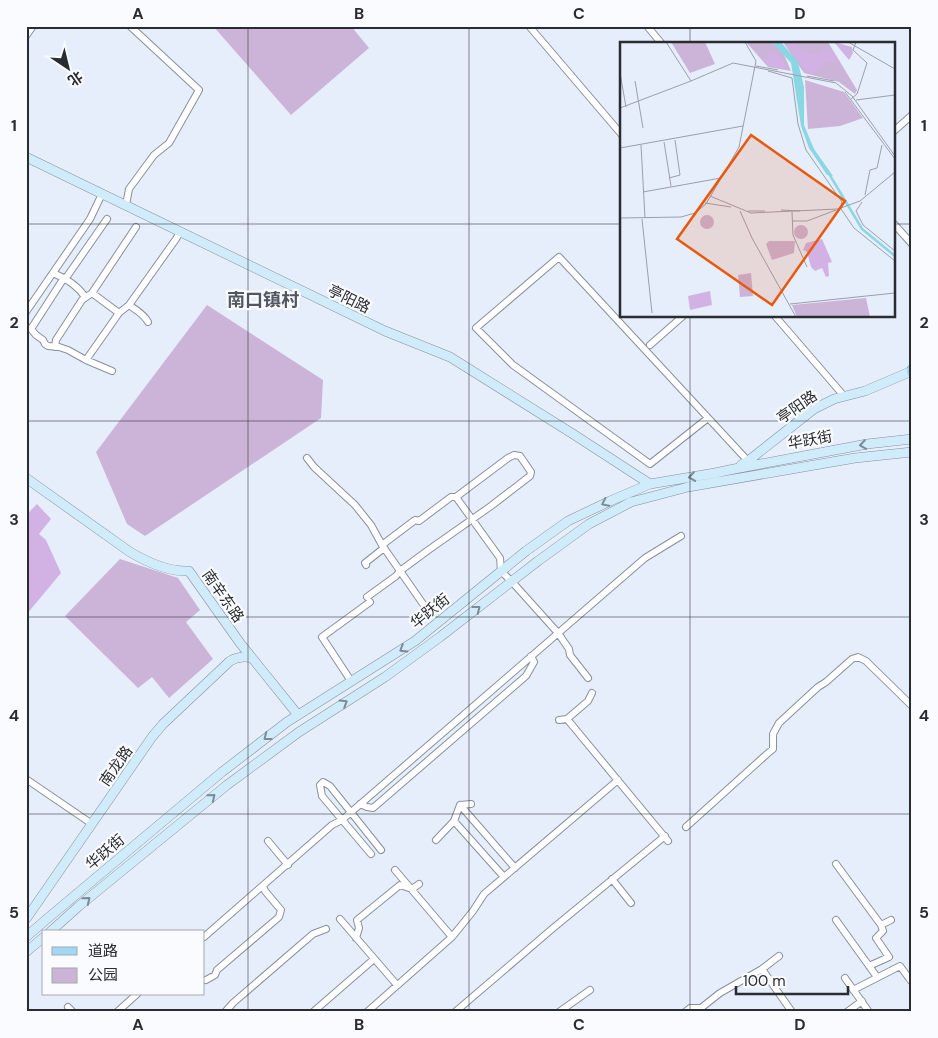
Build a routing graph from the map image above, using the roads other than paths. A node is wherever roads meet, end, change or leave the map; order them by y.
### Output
1 (33, 26) edge
2 (130, 26) edge
3 (529, 26) edge
4 (647, 26) edge
5 (26, 36) edge
6 (660, 42) edge
7 (912, 115) edge
8 (896, 129) edge
9 (620, 134) edge
10 (26, 157) edge
11 (102, 194) junction
12 (126, 206) junction
13 (107, 219) dead end
14 (896, 226) edge
15 (136, 227) dead end
16 (180, 232) junction
17 (912, 244) edge
18 (53, 273) junction
19 (65, 279) junction
20 (92, 293) junction
21 (85, 297) junction
22 (129, 305) junction
23 (26, 312) edge
24 (119, 313) junction
25 (681, 318) edge
26 (777, 318) edge
27 (148, 322) dead end
28 (650, 345) dead end
29 (55, 347) junction
30 (86, 360) junction
31 (112, 371) dead end
32 (912, 371) edge
33 (844, 396) junction
34 (708, 418) junction
35 (912, 439) edge
36 (912, 452) edge
37 (307, 458) dead end
38 (748, 461) junction
39 (734, 469) junction
40 (26, 478) edge
41 (650, 484) junction
42 (456, 497) junction
43 (472, 519) junction
44 (681, 536) dead end
45 (383, 547) junction
46 (366, 566) dead end
47 (400, 571) junction
48 (501, 571) junction
49 (512, 582) junction
50 (430, 614) dead end
51 (558, 633) junction
52 (531, 656) junction
53 (252, 658) junction
54 (588, 678) dead end
55 (351, 681) junction
56 (592, 692) dead end
57 (912, 706) edge
58 (298, 715) junction
59 (568, 719) junction
60 (558, 720) dead end
61 (26, 780) edge
62 (618, 780) junction
63 (360, 804) junction
64 (471, 804) dead end
65 (460, 805) junction
66 (350, 812) junction
67 (342, 820) junction
68 (454, 821) junction
69 (92, 824) junction
70 (686, 827) dead end
71 (436, 840) dead end
72 (268, 841) dead end
73 (381, 850) dead end
74 (371, 854) dead end
75 (836, 864) dead end
76 (288, 865) junction
77 (515, 868) junction
78 (395, 870) dead end
79 (504, 877) junction
80 (612, 879) junction
81 (419, 884) dead end
82 (263, 886) junction
83 (412, 889) junction
84 (631, 903) dead end
85 (26, 919) edge
86 (340, 919) dead end
87 (836, 920) dead end
88 (891, 920) dead end
89 (881, 925) junction
90 (326, 929) dead end
91 (52, 930) edge
92 (205, 936) edge
93 (26, 937) edge
94 (452, 937) junction
95 (356, 938) junction
96 (42, 939) edge
97 (26, 952) edge
98 (779, 956) dead end
99 (374, 959) junction
100 (869, 966) junction
101 (762, 969) junction
102 (877, 977) junction
103 (844, 978) dead end
104 (206, 980) dead end
105 (911, 981) edge
106 (397, 985) junction
107 (590, 990) dead end
108 (853, 990) junction
109 (135, 996) edge
110 (862, 1002) junction
111 (702, 1010) edge
112 (117, 1012) edge
113 (225, 1012) edge
114 (313, 1012) edge
115 (366, 1012) edge
116 (454, 1012) edge
117 (559, 1012) edge
118 (685, 1012) edge
119 (792, 1012) edge
120 (847, 1012) edge
121 (870, 1012) edge

1 - 5 street
2 - 12 street
3 - 9 street
4 - 6 street
7 - 8 street
10 - 11 street, 亭阳路
11 - 12 street, 亭阳路
11 - 18 street
12 - 16 street, 亭阳路
13 - 19 street
14 - 17 street
15 - 20 street
16 - 22 street
16 - 41 street, 亭阳路
18 - 19 street
18 - 23 street
19 - 21 street
19 - 29 street
20 - 21 street
20 - 24 street
21 - 29 street
22 - 24 street
22 - 27 street
24 - 30 street
25 - 28 street
26 - 33 street
29 - 30 street
30 - 31 street
32 - 33 street, 亭阳路
33 - 38 street, 亭阳路
34 - 34 street
34 - 38 street
35 -> 39 street, 华跃街
36 - 49 street, 华跃街
37 - 45 street
38 - 39 street, 亭阳路
39 -> 41 street, 华跃街
40 - 53 street, 南辛东路
41 -> 48 street, 华跃街
42 - 43 street
42 - 43 street
42 - 45 street
43 - 47 street
43 - 48 street
44 - 51 street
45 - 46 street
45 - 47 street
47 - 50 street
47 - 55 street
48 - 49 street
48 -> 55 street, 华跃街
49 - 51 street
91 -> 49 street, 华跃街
51 - 52 street
51 - 54 street
52 - 63 street
52 - 63 street
53 - 58 street, 南辛东路
53 - 69 street, 南龙路
55 - 58 street, 华跃街
56 - 59 street
57 - 70 street
58 -> 93 street, 华跃街
59 - 60 street
59 - 62 street
61 - 69 street
62 - 77 street
62 - 80 street
63 - 66 street
64 - 65 street
65 - 68 street
65 - 77 street
66 - 67 street
66 - 67 street
66 - 73 street
67 - 74 street
67 - 76 street
68 - 71 street
68 - 79 street
69 - 85 street, 南龙路
72 - 76 street
75 - 89 street
76 - 82 street
77 - 79 street
78 - 83 street
79 - 94 street
80 - 84 street
80 - 116 street
81 - 83 street
82 - 92 street
82 - 104 street
83 - 94 street
83 - 95 street
86 - 95 street
87 - 100 street
88 - 89 street
89 - 100 street
90 - 113 street
94 - 106 street
95 - 99 street
96 - 97 street
98 - 101 street
99 - 106 street
99 - 114 street
100 - 102 street
101 - 111 street
101 - 119 street
102 - 105 street
102 - 108 street
103 - 108 street
106 - 115 street
107 - 117 street
108 - 110 street
109 - 112 street
110 - 120 street
110 - 121 street
111 - 118 street

